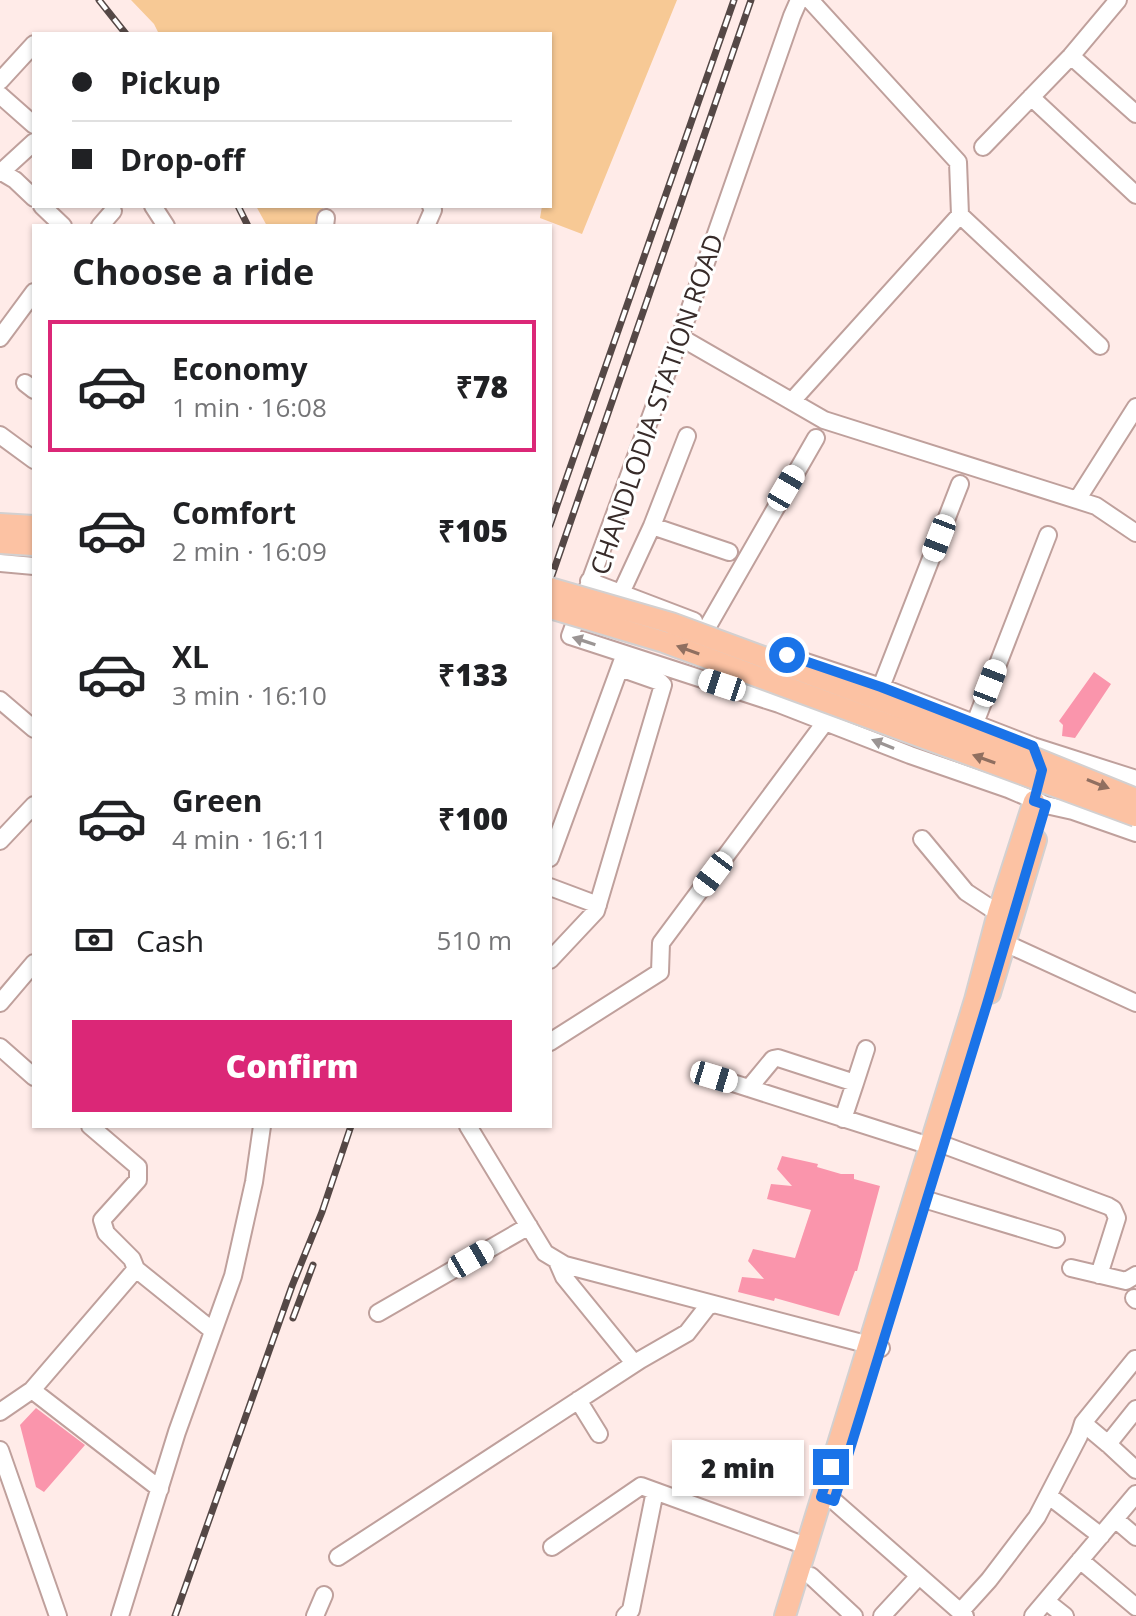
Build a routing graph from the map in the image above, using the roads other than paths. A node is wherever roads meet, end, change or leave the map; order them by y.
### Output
1 (799, 0) edge
2 (810, 0) edge
3 (1118, 0) edge
4 (32, 46) edge
5 (1071, 56) junction
6 (0, 81) edge
7 (0, 95) edge
8 (1031, 97) junction
9 (1136, 114) edge
10 (32, 123) edge
11 (32, 144) edge
12 (983, 147) dead end
13 (1, 172) edge
14 (1136, 195) edge
15 (32, 196) edge
16 (44, 208) edge
17 (113, 211) dead end
18 (960, 215) junction
19 (61, 224) edge
20 (102, 224) edge
21 (32, 295) edge
22 (680, 337) junction
23 (0, 338) edge
24 (1100, 346) dead end
25 (792, 401) junction
26 (1136, 407) edge
27 (0, 435) edge
28 (687, 436) dead end
29 (816, 438) dead end
30 (32, 459) edge
31 (960, 484) dead end
32 (1077, 500) junction
33 (0, 515) edge
34 (32, 518) edge
35 (0, 524) edge
36 (32, 526) edge
37 (652, 526) junction
38 (1136, 533) edge
39 (1048, 535) dead end
40 (0, 543) edge
41 (32, 545) edge
42 (729, 552) dead end
43 (0, 563) edge
44 (32, 566) edge
45 (589, 581) junction
46 (552, 589) edge
47 (621, 593) junction
48 (552, 609) edge
49 (708, 626) junction
50 (622, 661) junction
51 (881, 687) junction
52 (0, 700) edge
53 (826, 721) junction
54 (975, 723) junction
55 (32, 727) edge
56 (1033, 746) junction
57 (1081, 760) junction
58 (1136, 779) edge
59 (1136, 799) edge
60 (1040, 803) junction
61 (32, 812) edge
62 (1136, 816) edge
63 (1136, 833) edge
64 (922, 839) dead end
65 (0, 841) edge
66 (552, 853) edge
67 (552, 888) edge
68 (598, 905) junction
69 (998, 913) junction
70 (1005, 943) junction
71 (552, 958) edge
72 (32, 965) edge
73 (0, 1003) edge
74 (1136, 1003) edge
75 (552, 1041) edge
76 (0, 1047) edge
77 (866, 1049) dead end
78 (32, 1075) edge
79 (714, 1077) dead end
80 (855, 1083) junction
81 (749, 1088) junction
82 (843, 1119) junction
83 (92, 1128) edge
84 (262, 1128) edge
85 (469, 1128) edge
86 (937, 1146) junction
87 (927, 1200) junction
88 (529, 1226) junction
89 (1056, 1239) dead end
90 (557, 1261) junction
91 (1071, 1268) dead end
92 (136, 1269) junction
93 (1099, 1275) junction
94 (1136, 1275) edge
95 (713, 1305) junction
96 (378, 1313) dead end
97 (213, 1331) junction
98 (874, 1347) junction
99 (1135, 1359) edge
100 (634, 1363) junction
101 (32, 1390) junction
102 (578, 1400) junction
103 (1136, 1409) edge
104 (0, 1412) edge
105 (1083, 1423) junction
106 (599, 1434) dead end
107 (1108, 1444) junction
108 (0, 1450) edge
109 (1136, 1470) edge
110 (160, 1489) junction
111 (655, 1491) junction
112 (1136, 1494) edge
113 (1049, 1496) junction
114 (827, 1499) junction
115 (1115, 1519) junction
116 (1101, 1536) junction
117 (1136, 1537) edge
118 (806, 1546) junction
119 (552, 1547) dead end
120 (338, 1557) dead end
121 (1080, 1560) junction
122 (811, 1576) junction
123 (919, 1576) junction
124 (324, 1595) dead end
125 (1046, 1601) junction
126 (1136, 1607) edge
127 (963, 1615) edge
128 (58, 1616) edge
129 (120, 1616) edge
130 (315, 1616) edge
131 (625, 1616) edge
132 (785, 1616) edge
133 (798, 1616) edge
134 (854, 1616) edge
135 (882, 1616) edge
136 (1033, 1616) edge
137 (1065, 1616) edge

1 - 22 street, CHANDLODIA STATION ROAD
2 - 18 street
3 - 5 street
4 - 6 street
5 - 8 street
5 - 9 street
7 - 10 street
8 - 12 street
8 - 14 street
11 - 13 street
13 - 15 street
16 - 19 street
17 - 20 street
18 - 24 street
18 - 25 street
21 - 23 street
22 - 25 street
22 - 45 street, CHANDLODIA STATION ROAD
25 - 32 street
26 - 32 street
27 - 30 street
28 - 37 street
29 - 49 street
31 - 51 street
32 - 38 street
33 - 34 street
35 - 36 main road
37 - 42 street
37 - 47 street
39 - 54 street
40 - 41 main road
43 - 44 street
45 - 47 street, CHANDLODIA STATION ROAD
50 -> 45 street
46 -> 59 main road, bridge
47 - 49 street, CHANDLODIA STATION ROAD
62 -> 48 main road, bridge
49 - 51 street, CHANDLODIA STATION ROAD
50 - 53 street
50 - 66 street
50 - 68 street
51 - 54 street, CHANDLODIA STATION ROAD
52 - 55 street
60 -> 53 street
53 - 75 street
54 - 56 street, CHANDLODIA STATION ROAD
56 - 57 street, CHANDLODIA STATION ROAD
56 - 60 street
57 - 58 street, CHANDLODIA STATION ROAD
57 - 60 street
60 - 63 street
60 - 69 main road
60 - 70 main road
61 - 65 street
64 - 69 street
67 - 68 street
68 - 71 street
69 - 86 main road
70 - 74 street
70 - 86 main road
72 - 73 street
76 - 78 street
77 - 80 street
79 - 81 street
80 - 81 street
80 - 82 street
81 - 82 street
82 - 86 street
83 - 92 street
84 - 97 street
85 - 88 street
86 - 87 main road
86 - 93 street
86 - 98 main road
87 - 89 street
87 - 98 main road
88 - 90 street
88 - 96 street
90 - 95 street
90 - 100 street
91 - 93 street
92 - 97 street
92 - 101 street
93 - 94 street
95 - 98 street
95 - 100 street
97 - 110 street
98 - 114 main road
99 - 105 street
100 - 102 street
101 - 104 street
101 - 110 street
102 - 106 street
102 - 120 street
103 - 107 street
105 - 107 street
105 - 113 street
107 - 109 street
108 - 128 street
110 - 129 street
111 - 118 street
111 - 119 street
111 - 131 street
112 - 115 street
113 - 116 street
113 - 127 street
114 - 118 main road
114 - 122 main road
114 - 123 street
115 - 116 street
115 - 117 street
116 - 121 street
118 - 132 main road
121 - 125 street
121 - 126 street
122 - 133 main road
122 - 134 street
123 - 127 street
123 - 135 street
124 - 130 street
125 - 136 street
125 - 137 street

